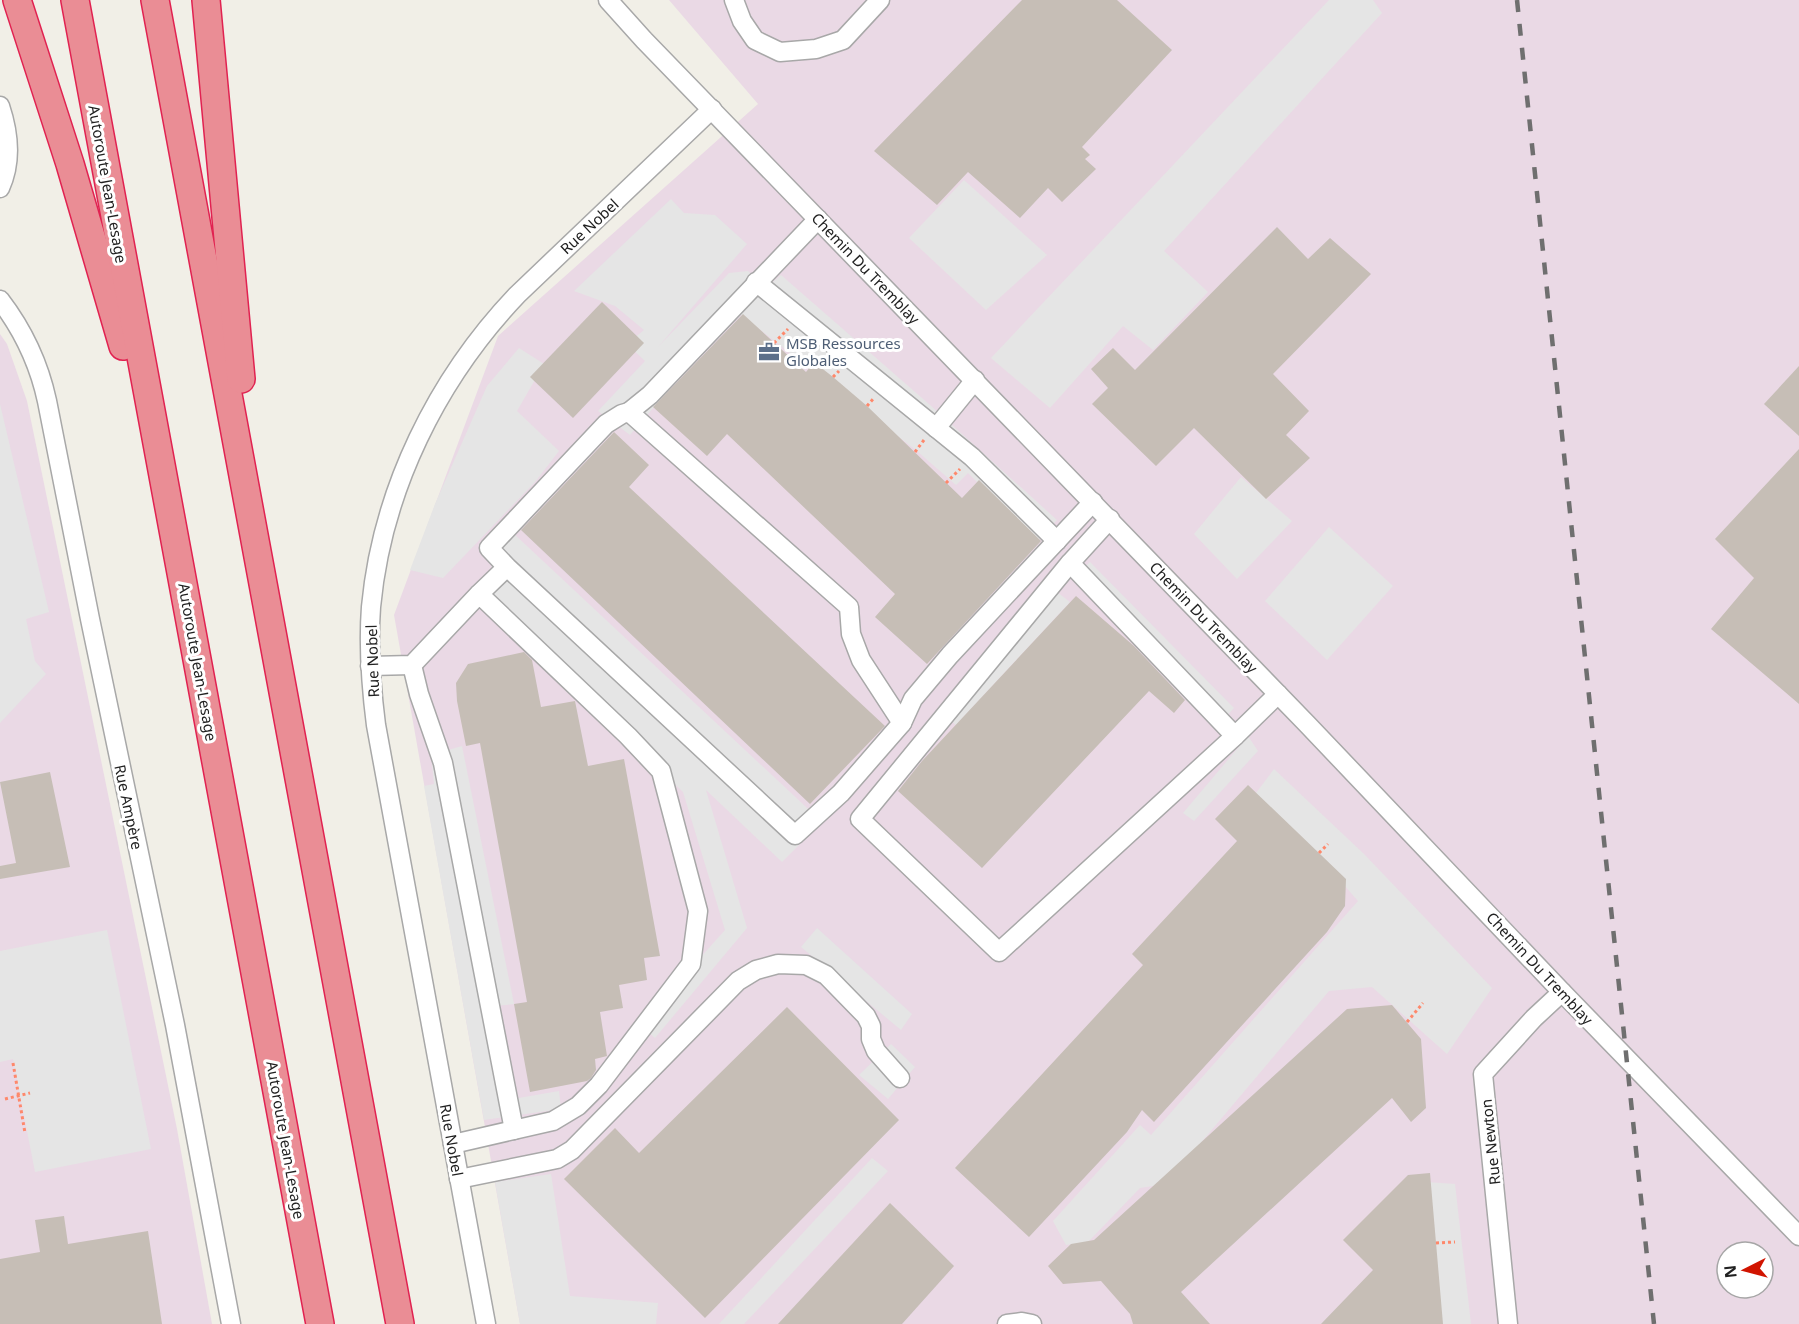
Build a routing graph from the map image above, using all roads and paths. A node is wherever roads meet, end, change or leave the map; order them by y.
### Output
1 (17, 0) edge
2 (75, 0) edge
3 (155, 0) edge
4 (206, 0) edge
5 (608, 0) edge
6 (734, 0) edge
7 (880, 0) edge
8 (0, 106) edge
9 (712, 109) junction
10 (0, 188) edge
11 (818, 219) junction
12 (756, 282) junction
13 (0, 300) edge
14 (783, 334) dead end
15 (774, 343) dead end
16 (975, 380) junction
17 (629, 412) junction
18 (936, 428) junction
19 (921, 444) dead end
20 (915, 452) dead end
21 (956, 473) dead end
22 (946, 483) dead end
23 (1094, 502) junction
24 (170, 511) junction
25 (1110, 519) junction
26 (254, 530) junction
27 (1057, 541) junction
28 (1070, 563) junction
29 (507, 567) junction
30 (479, 594) junction
31 (370, 666) junction
32 (412, 666) junction
33 (1278, 694) junction
34 (902, 723) junction
35 (1234, 736) junction
36 (1328, 844) dead end
37 (1319, 853) dead end
38 (1562, 992) junction
39 (1423, 1003) dead end
40 (1407, 1022) dead end
41 (12, 1063) dead end
42 (900, 1078) dead end
43 (30, 1093) dead end
44 (19, 1096) junction
45 (5, 1099) dead end
46 (514, 1130) junction
47 (25, 1133) dead end
48 (453, 1144) junction
49 (459, 1179) junction
50 (1799, 1236) edge
51 (1455, 1242) dead end
52 (1436, 1243) dead end
53 (231, 1324) edge
54 (320, 1324) edge
55 (400, 1324) edge
56 (486, 1324) edge
57 (1007, 1324) edge
58 (1032, 1324) edge
59 (1508, 1324) edge

1 - 24 highway
2 - 24 highway, Autoroute Jean-Lesage
3 - 26 highway
4 - 26 highway
5 - 9 street, Chemin Du Tremblay
6 - 7 street
8 - 10 street
9 - 11 street, Chemin Du Tremblay
9 - 31 street, Rue Nobel
11 - 12 street
11 - 16 street, Chemin Du Tremblay
12 - 17 street
12 - 18 street
13 - 53 street, Rue Ampère
14 - 15 path
16 - 18 street
16 - 23 street, Chemin Du Tremblay
17 - 29 street
17 - 34 street
18 - 27 street
19 - 20 path
21 - 22 path
23 - 25 street, Chemin Du Tremblay
23 - 27 street
24 - 54 highway, Autoroute Jean-Lesage
25 - 28 street
25 - 33 street, Chemin Du Tremblay
26 - 55 highway
27 - 34 street
28 - 35 street
28 - 35 street
29 - 30 street
29 - 34 street
30 - 32 street
30 - 46 street
31 - 32 street
31 - 48 street, Rue Nobel
32 - 46 street
33 - 35 street
33 - 38 street, Chemin Du Tremblay
36 - 37 path
38 - 50 street, Chemin Du Tremblay
38 - 59 street, Rue Newton
39 - 40 path
41 - 44 path
42 - 49 street
43 - 44 path
44 - 45 path
44 - 47 path
46 - 48 street
48 - 49 street, Rue Nobel
49 - 56 street, Rue Nobel
51 - 52 path
57 - 58 street

